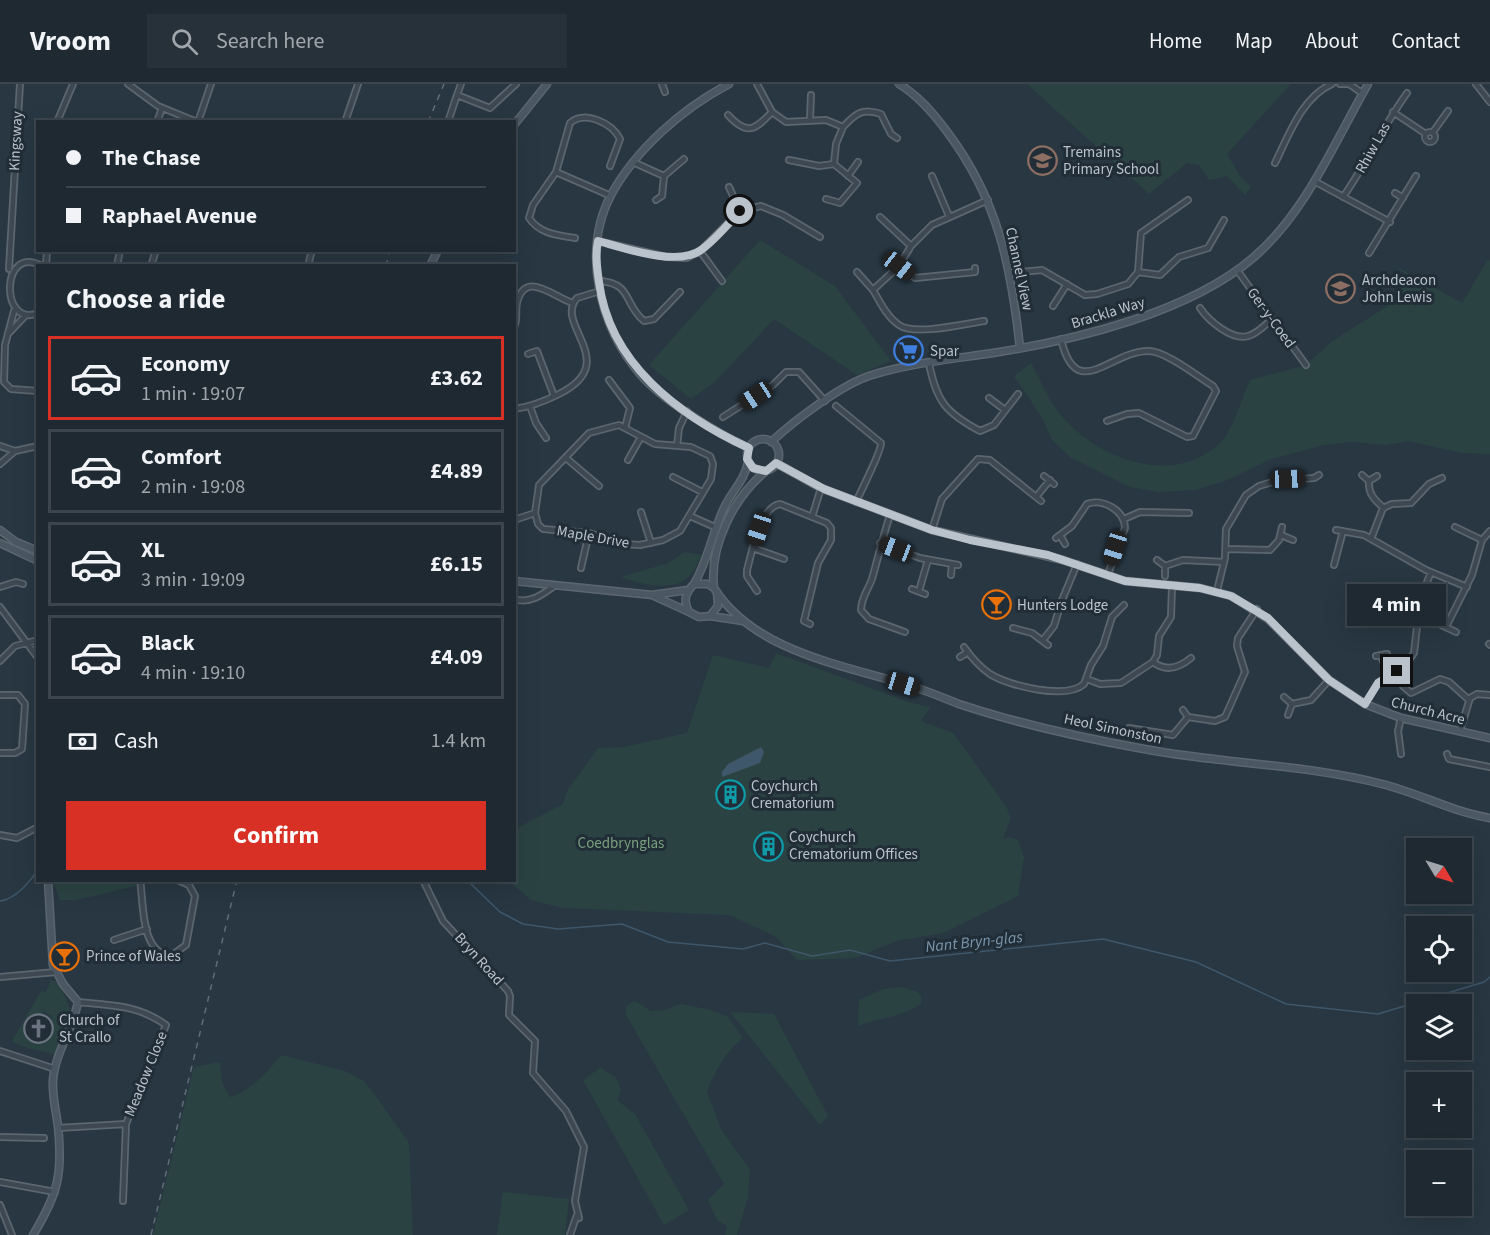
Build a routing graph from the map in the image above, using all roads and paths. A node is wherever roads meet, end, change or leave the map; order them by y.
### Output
1 (20, 84) edge
2 (73, 84) edge
3 (129, 84) edge
4 (211, 84) edge
5 (358, 84) edge
6 (461, 84) edge
7 (516, 84) edge
8 (547, 84) edge
9 (662, 84) edge
10 (729, 84) edge
11 (757, 84) edge
12 (900, 84) edge
13 (1332, 84) edge
14 (1340, 84) edge
15 (1368, 84) edge
16 (1476, 84) edge
17 (718, 86) edge
18 (665, 92) dead end
19 (1362, 93) junction
20 (1407, 93) dead end
21 (458, 94) junction
22 (811, 95) dead end
23 (1490, 102) edge
24 (162, 108) junction
25 (1448, 111) dead end
26 (772, 112) junction
27 (1393, 112) junction
28 (728, 115) dead end
29 (810, 119) junction
30 (58, 120) edge
31 (158, 120) edge
32 (193, 120) edge
33 (199, 120) edge
34 (346, 120) edge
35 (449, 120) edge
36 (516, 123) edge
37 (843, 127) junction
38 (1433, 132) junction
39 (1426, 134) junction
40 (897, 138) dead end
41 (684, 159) dead end
42 (789, 160) dead end
43 (858, 162) dead end
44 (635, 163) junction
45 (1275, 163) dead end
46 (834, 164) junction
47 (610, 166) dead end
48 (556, 172) junction
49 (664, 176) junction
50 (848, 176) junction
51 (932, 176) dead end
52 (1416, 176) dead end
53 (1314, 181) junction
54 (729, 187) dead end
55 (1395, 193) dead end
56 (611, 196) junction
57 (1343, 197) junction
58 (1403, 198) junction
59 (826, 199) dead end
60 (656, 200) dead end
61 (988, 200) junction
62 (1188, 200) dead end
63 (740, 211) junction
64 (949, 216) junction
65 (880, 218) dead end
66 (1224, 220) dead end
67 (1390, 222) junction
68 (820, 237) dead end
69 (575, 238) dead end
70 (598, 241) junction
71 (911, 246) junction
72 (700, 251) junction
73 (1369, 253) dead end
74 (36, 264) edge
75 (899, 266) junction
76 (975, 268) dead end
77 (9, 269) junction
78 (1237, 270) junction
79 (857, 272) dead end
80 (1138, 272) junction
81 (1010, 273) junction
82 (4, 276) dead end
83 (599, 281) junction
84 (722, 281) dead end
85 (1067, 284) junction
86 (873, 290) junction
87 (600, 291) junction
88 (680, 292) dead end
89 (3, 299) dead end
90 (573, 303) junction
91 (1053, 306) dead end
92 (1200, 308) dead end
93 (14, 311) junction
94 (516, 312) edge
95 (36, 313) edge
96 (26, 315) junction
97 (1272, 319) junction
98 (984, 321) dead end
99 (7, 335) junction
100 (1061, 339) junction
101 (1020, 348) junction
102 (528, 354) dead end
103 (929, 363) junction
104 (1306, 365) dead end
105 (609, 380) dead end
106 (36, 391) edge
107 (1018, 394) dead end
108 (554, 396) junction
109 (989, 398) dead end
110 (825, 401) junction
111 (846, 402) dead end
112 (530, 406) junction
113 (516, 409) edge
114 (1005, 410) junction
115 (687, 411) junction
116 (723, 417) dead end
117 (1107, 421) dead end
118 (547, 428) dead end
119 (626, 428) junction
120 (542, 432) junction
121 (641, 437) junction
122 (546, 438) dead end
123 (771, 442) junction
124 (0, 446) edge
125 (36, 446) edge
126 (677, 446) junction
127 (749, 448) junction
128 (15, 451) junction
129 (566, 458) junction
130 (628, 459) dead end
131 (748, 462) junction
132 (776, 463) junction
133 (0, 464) edge
134 (766, 471) junction
135 (1433, 472) dead end
136 (1319, 475) dead end
137 (1362, 475) dead end
138 (1044, 476) dead end
139 (1377, 476) dead end
140 (673, 477) dead end
141 (1369, 481) junction
142 (599, 486) dead end
143 (821, 488) junction
144 (702, 492) junction
145 (1036, 497) junction
146 (1041, 501) dead end
147 (856, 502) junction
148 (1183, 504) dead end
149 (1384, 508) junction
150 (641, 512) dead end
151 (535, 513) junction
152 (1183, 513) junction
153 (1189, 513) dead end
154 (890, 515) junction
155 (690, 516) junction
156 (812, 517) junction
157 (516, 519) edge
158 (1124, 519) junction
159 (1463, 524) dead end
160 (1282, 527) dead end
161 (717, 528) junction
162 (0, 530) edge
163 (932, 530) junction
164 (1336, 530) dead end
165 (1343, 531) junction
166 (1490, 531) edge
167 (589, 533) junction
168 (1281, 536) junction
169 (1371, 538) junction
170 (1293, 540) dead end
171 (1482, 540) junction
172 (0, 543) edge
173 (651, 543) junction
174 (880, 543) junction
175 (1065, 544) dead end
176 (753, 548) junction
177 (1226, 549) junction
178 (36, 550) edge
179 (1328, 556) dead end
180 (1336, 558) junction
181 (784, 559) dead end
182 (36, 560) edge
183 (928, 560) junction
184 (1157, 560) dead end
185 (1224, 562) junction
186 (1077, 564) junction
187 (1334, 565) dead end
188 (1165, 566) junction
189 (581, 568) dead end
190 (1431, 573) junction
191 (951, 574) dead end
192 (1108, 574) junction
193 (1165, 576) dead end
194 (516, 581) edge
195 (23, 584) dead end
196 (694, 584) junction
197 (1172, 585) junction
198 (554, 586) junction
199 (1467, 586) junction
200 (0, 587) edge
201 (912, 589) dead end
202 (688, 590) junction
203 (716, 590) junction
204 (757, 591) dead end
205 (919, 591) junction
206 (1217, 591) junction
207 (925, 594) dead end
208 (652, 595) junction
209 (516, 599) edge
210 (1125, 605) dead end
211 (0, 607) edge
212 (1257, 609) junction
213 (1368, 609) dead end
214 (689, 612) junction
215 (1106, 612) dead end
216 (710, 616) junction
217 (1417, 616) junction
218 (1112, 617) junction
219 (743, 621) junction
220 (903, 622) dead end
221 (810, 624) dead end
222 (1013, 628) dead end
223 (1456, 632) dead end
224 (36, 640) edge
225 (1042, 640) junction
226 (26, 642) junction
227 (1048, 645) dead end
228 (964, 647) dead end
229 (968, 652) junction
230 (1388, 654) dead end
231 (36, 655) edge
232 (960, 657) dead end
233 (1191, 658) dead end
234 (0, 661) edge
235 (1153, 662) junction
236 (1182, 666) junction
237 (1187, 672) dead end
238 (1389, 676) junction
239 (1087, 679) junction
240 (1329, 680) junction
241 (1403, 686) dead end
242 (1411, 693) junction
243 (0, 695) edge
244 (1490, 695) edge
245 (1284, 697) dead end
246 (1469, 700) junction
247 (1409, 701) dead end
248 (1292, 704) junction
249 (1365, 704) junction
250 (1183, 710) dead end
251 (1288, 715) dead end
252 (1188, 717) junction
253 (1401, 718) junction
254 (1130, 728) dead end
255 (1460, 731) junction
256 (1490, 738) edge
257 (1400, 748) junction
258 (1391, 749) dead end
259 (0, 753) edge
260 (1401, 754) dead end
261 (1449, 766) dead end
262 (1490, 767) edge
263 (1490, 818) edge
264 (36, 828) edge
265 (0, 835) edge
266 (48, 882) edge
267 (140, 882) edge
268 (182, 882) edge
269 (424, 882) edge
270 (147, 929) junction
271 (114, 940) dead end
272 (56, 972) junction
273 (0, 977) edge
274 (78, 1002) junction
275 (0, 1051) edge
276 (55, 1070) junction
277 (126, 1124) junction
278 (58, 1128) junction
279 (0, 1137) edge
280 (44, 1138) dead end
281 (0, 1182) edge
282 (55, 1192) junction
283 (123, 1201) dead end
284 (0, 1205) edge
285 (12, 1235) edge
286 (33, 1235) edge
287 (570, 1235) edge

1 - 77 street, Kingsway
2 - 30 street
3 - 24 street
4 - 33 street
5 - 34 street
6 - 21 street
7 - 21 street
8 - 36 street
9 - 18 street
10 - 17 street
11 - 26 street
12 - 61 street, Channel View
13 - 45 street
14 - 19 street
15 - 19 street, Brackla Way
16 - 23 street
17 - 44 street
19 - 53 street, Brackla Way
20 - 27 street, Rhiw Las
21 - 35 street
22 - 29 street
24 - 31 street
24 - 32 street
25 - 38 street
26 - 28 street
26 - 29 street
27 - 39 street
27 - 57 street, Rhiw Las
29 - 37 street
37 - 40 street
37 - 46 street
38 - 39 street
38 - 39 street
41 - 49 street
42 - 46 street
43 - 50 street
44 - 49 street
44 - 56 street
46 - 50 street
47 - 48 street
48 - 56 street
48 - 69 street
49 - 60 street
50 - 59 street
51 - 64 street
52 - 58 street
53 - 57 street
53 - 78 street, Brackla Way
54 - 63 street
55 - 58 street
56 - 70 street
57 - 67 street
58 - 67 street
61 - 64 street
61 - 81 street, Channel View
62 - 80 street
63 - 68 street
63 - 72 street
64 - 71 street
65 - 71 street
66 - 80 street
67 - 73 street
70 - 72 street
70 - 83 street
71 - 75 street
72 - 84 street
74 - 77 street
75 - 76 street
75 - 86 street
77 - 82 street
78 - 97 street, Ger-y-Coed
78 - 100 street, Brackla Way
79 - 86 street
80 - 85 street
81 - 85 street
81 - 101 street, Channel View
83 - 87 street
83 - 88 street
85 - 91 street
86 - 98 street
87 - 90 street
87 - 115 street
89 - 93 street
90 - 94 street
90 - 108 street
92 - 97 street
93 - 96 street
93 - 99 street
95 - 96 street
96 - 99 street
97 - 104 street, Ger-y-Coed
99 - 106 street
100 - 101 street, Brackla Way
100 - 117 street
101 - 103 street, Brackla Way
102 - 108 street
103 - 110 street, Brackla Way
103 - 114 street
105 - 119 street
107 - 114 street
108 - 112 street
109 - 114 street
110 - 116 street
110 - 123 street, Brackla Way
111 - 147 street
112 - 113 street
112 - 120 street
115 - 126 street
115 - 127 street
118 - 120 street
119 - 121 street
119 - 129 street
120 - 122 street
121 - 126 street
121 - 130 street
123 - 127 street
123 - 132 street
124 - 128 street
125 - 128 street
126 - 144 street, Maple Drive
127 - 131 street
128 - 133 street
129 - 142 street
129 - 151 street
131 - 134 street
131 - 161 street
132 - 134 street
132 - 143 street, Church Acre
134 - 203 street
135 - 149 street
136 - 177 street
137 - 141 street
138 - 145 street
139 - 141 street
140 - 144 street
141 - 149 street
143 - 147 street, Church Acre
143 - 156 street
144 - 155 street, Maple Drive
145 - 146 street
145 - 163 street
147 - 154 street, Church Acre
148 - 152 street
149 - 169 street
150 - 173 street
151 - 157 street
151 - 167 street, Maple Drive
152 - 153 street
152 - 158 street
154 - 163 street, Church Acre
154 - 174 street
155 - 161 street
155 - 173 street, Maple Drive
156 - 176 street
156 - 221 street
158 - 175 street
158 - 192 street
159 - 171 street
160 - 168 street
161 - 196 street
162 - 178 street
163 - 186 street, Church Acre
164 - 165 street
165 - 169 street
165 - 180 street
166 - 171 street
167 - 173 street, Maple Drive
167 - 189 street
168 - 170 street
168 - 177 street
169 - 190 street
171 - 199 street
172 - 182 street
174 - 183 street
174 - 220 street
176 - 181 street
176 - 204 street
177 - 185 street
179 - 180 street
180 - 187 street
183 - 191 street
183 - 205 street
184 - 188 street
185 - 188 street
185 - 206 street
186 - 192 street, Church Acre
186 - 225 street
188 - 193 street
190 - 199 street
190 - 217 street
192 - 197 street, Church Acre
194 - 198 street
195 - 200 street
196 - 202 street
196 - 203 street
197 - 206 street, Church Acre
197 - 235 street
198 - 208 street
198 - 209 street
199 - 223 street
201 - 205 street
202 - 208 street
202 - 214 street
203 - 216 street
203 - 219 street, Heol Simonston
205 - 207 street
206 - 212 street, Church Acre
208 - 214 street
210 - 218 street
211 - 226 street
212 - 240 street, Church Acre
212 - 252 street
213 - 217 street
214 - 216 street
215 - 218 street
216 - 219 street, Heol Simonston
217 - 238 street
218 - 239 street
219 - 263 street, Heol Simonston
222 - 225 street
224 - 226 street
225 - 227 street
226 - 231 street
226 - 234 street
228 - 229 street
229 - 232 street
229 - 239 street
230 - 238 street
233 - 236 street
235 - 236 street
235 - 239 street
236 - 237 street
238 - 249 street
240 - 248 street
240 - 249 street, Church Acre
241 - 242 street
242 - 246 street
242 - 247 street
243 - 259 street
244 - 246 street
245 - 248 street
246 - 255 street
248 - 251 street
249 - 253 street, Church Acre
250 - 252 street
252 - 254 street
253 - 255 street, Church Acre
253 - 257 street
255 - 256 street, Church Acre
257 - 258 street
257 - 260 street
261 - 262 street
264 - 265 street
266 - 272 street
267 - 270 street
268 - 270 street
269 - 287 street, Bryn Road
270 - 271 street
272 - 273 street
272 - 274 street
274 - 276 street
274 - 277 street, Meadow Close
275 - 276 street
276 - 278 street
277 - 278 street, Meadow Close
277 - 283 street, Meadow Close
278 - 282 street
279 - 280 street
281 - 282 street
282 - 286 street
284 - 285 street

